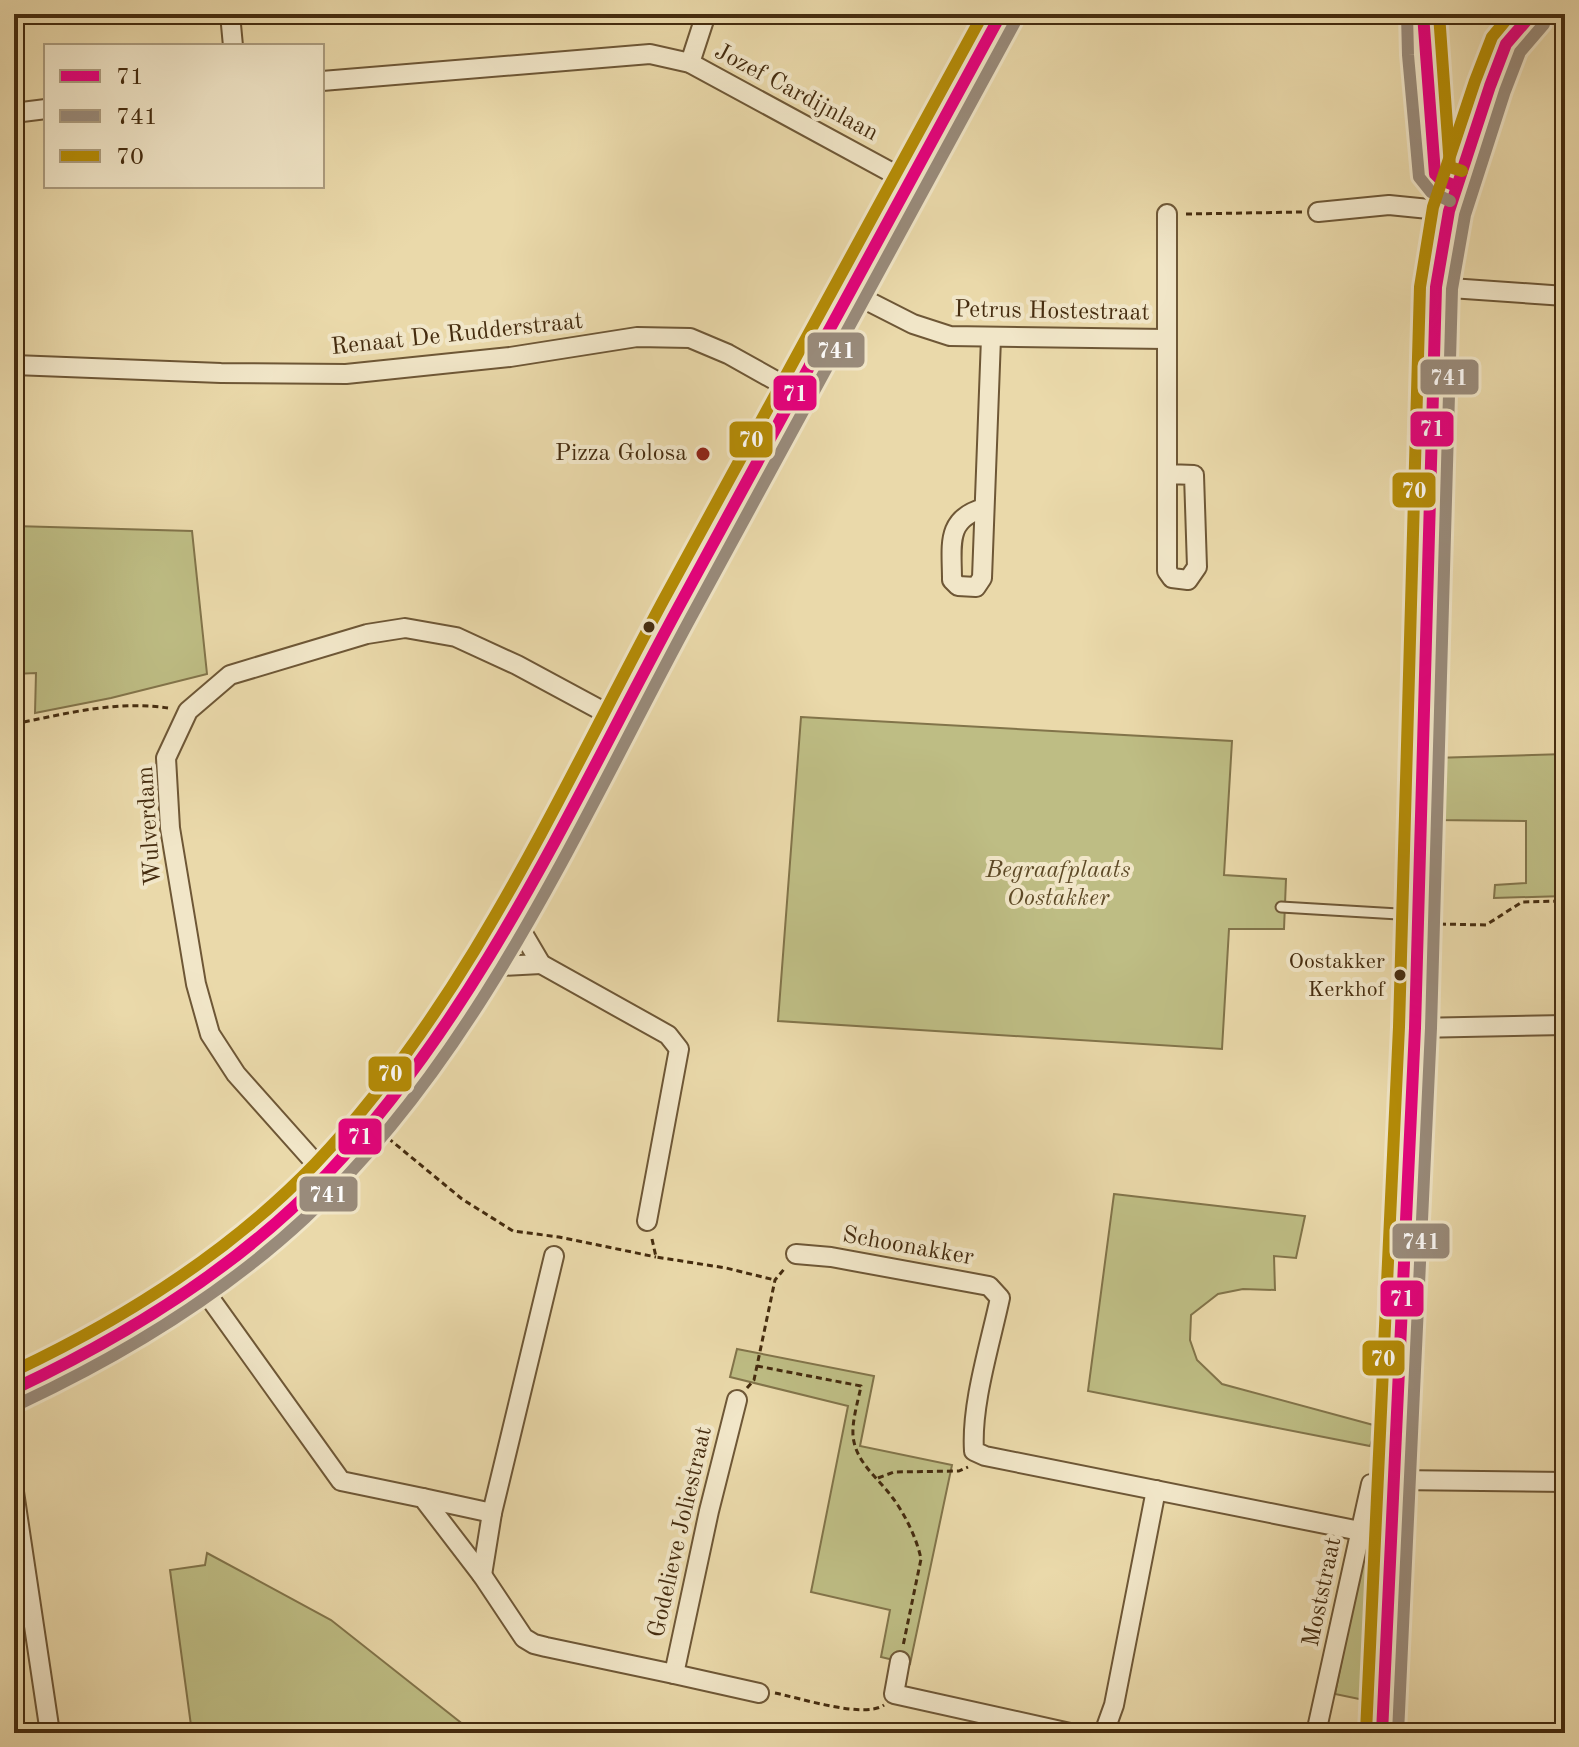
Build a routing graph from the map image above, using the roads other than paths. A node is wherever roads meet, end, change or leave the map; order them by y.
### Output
1 (230, 14) edge
2 (706, 14) edge
3 (1001, 14) edge
4 (1423, 14) edge
5 (1532, 14) edge
6 (233, 44) edge
7 (690, 63) junction
8 (324, 81) edge
9 (44, 109) edge
10 (14, 113) edge
11 (909, 182) junction
12 (1452, 198) junction
13 (1318, 212) road end
14 (1167, 214) road end
15 (1436, 287) junction
16 (850, 292) junction
17 (1565, 296) edge
18 (991, 338) junction
19 (1166, 339) junction
20 (14, 365) edge
21 (796, 392) junction
22 (1167, 474) junction
23 (984, 508) dead end
24 (619, 720) junction
25 (1281, 907) dead end
26 (511, 913) junction
27 (1418, 921) junction
28 (541, 964) junction
29 (480, 967) junction
30 (1565, 1025) edge
31 (1415, 1028) junction
32 (326, 1175) junction
33 (647, 1221) road end
34 (796, 1254) road end
35 (554, 1256) dead end
36 (199, 1283) junction
37 (14, 1389) edge
38 (737, 1400) road end
39 (1395, 1480) junction
40 (1565, 1482) edge
41 (1156, 1490) junction
42 (14, 1492) edge
43 (423, 1498) junction
44 (492, 1513) junction
45 (1360, 1531) junction
46 (482, 1575) junction
47 (900, 1661) road end
48 (674, 1674) junction
49 (759, 1693) road end
50 (50, 1733) edge
51 (1070, 1733) edge
52 (1098, 1733) edge
53 (1316, 1733) edge
54 (1382, 1733) edge

1 - 6 street
2 - 7 street
3 - 11 street
4 - 12 street
5 - 12 street
7 - 8 street, Jozef Cardijnlaan
7 - 11 street, Jozef Cardijnlaan
9 - 10 street
11 - 16 street
12 - 13 street
12 - 15 street
14 - 19 street
15 - 17 street
15 - 27 street
16 - 18 street, Petrus Hostestraat
16 - 21 street
18 - 19 street, Petrus Hostestraat
18 - 23 street
19 - 22 street
20 - 21 street, Renaat De Rudderstraat
21 - 24 street
22 - 22 street
24 - 26 street
24 - 32 street, Wulverdam
25 - 27 lane
26 - 28 street
26 - 29 street
27 - 31 street
28 - 29 street
28 - 33 street
29 - 32 street
30 - 31 street
31 - 39 street
32 - 36 street
34 - 41 street, Schoonakker
35 - 44 street
36 - 37 street
36 - 43 street
38 - 48 street, Godelieve Joliestraat
39 - 40 street
39 - 45 street, Moststraat
39 - 54 street
41 - 45 street
41 - 52 street
42 - 50 street
43 - 44 street
43 - 46 street, Godelieve Joliestraat
44 - 46 street
45 - 53 street, Moststraat
46 - 48 street, Godelieve Joliestraat
47 - 51 street
48 - 49 street, Godelieve Joliestraat

